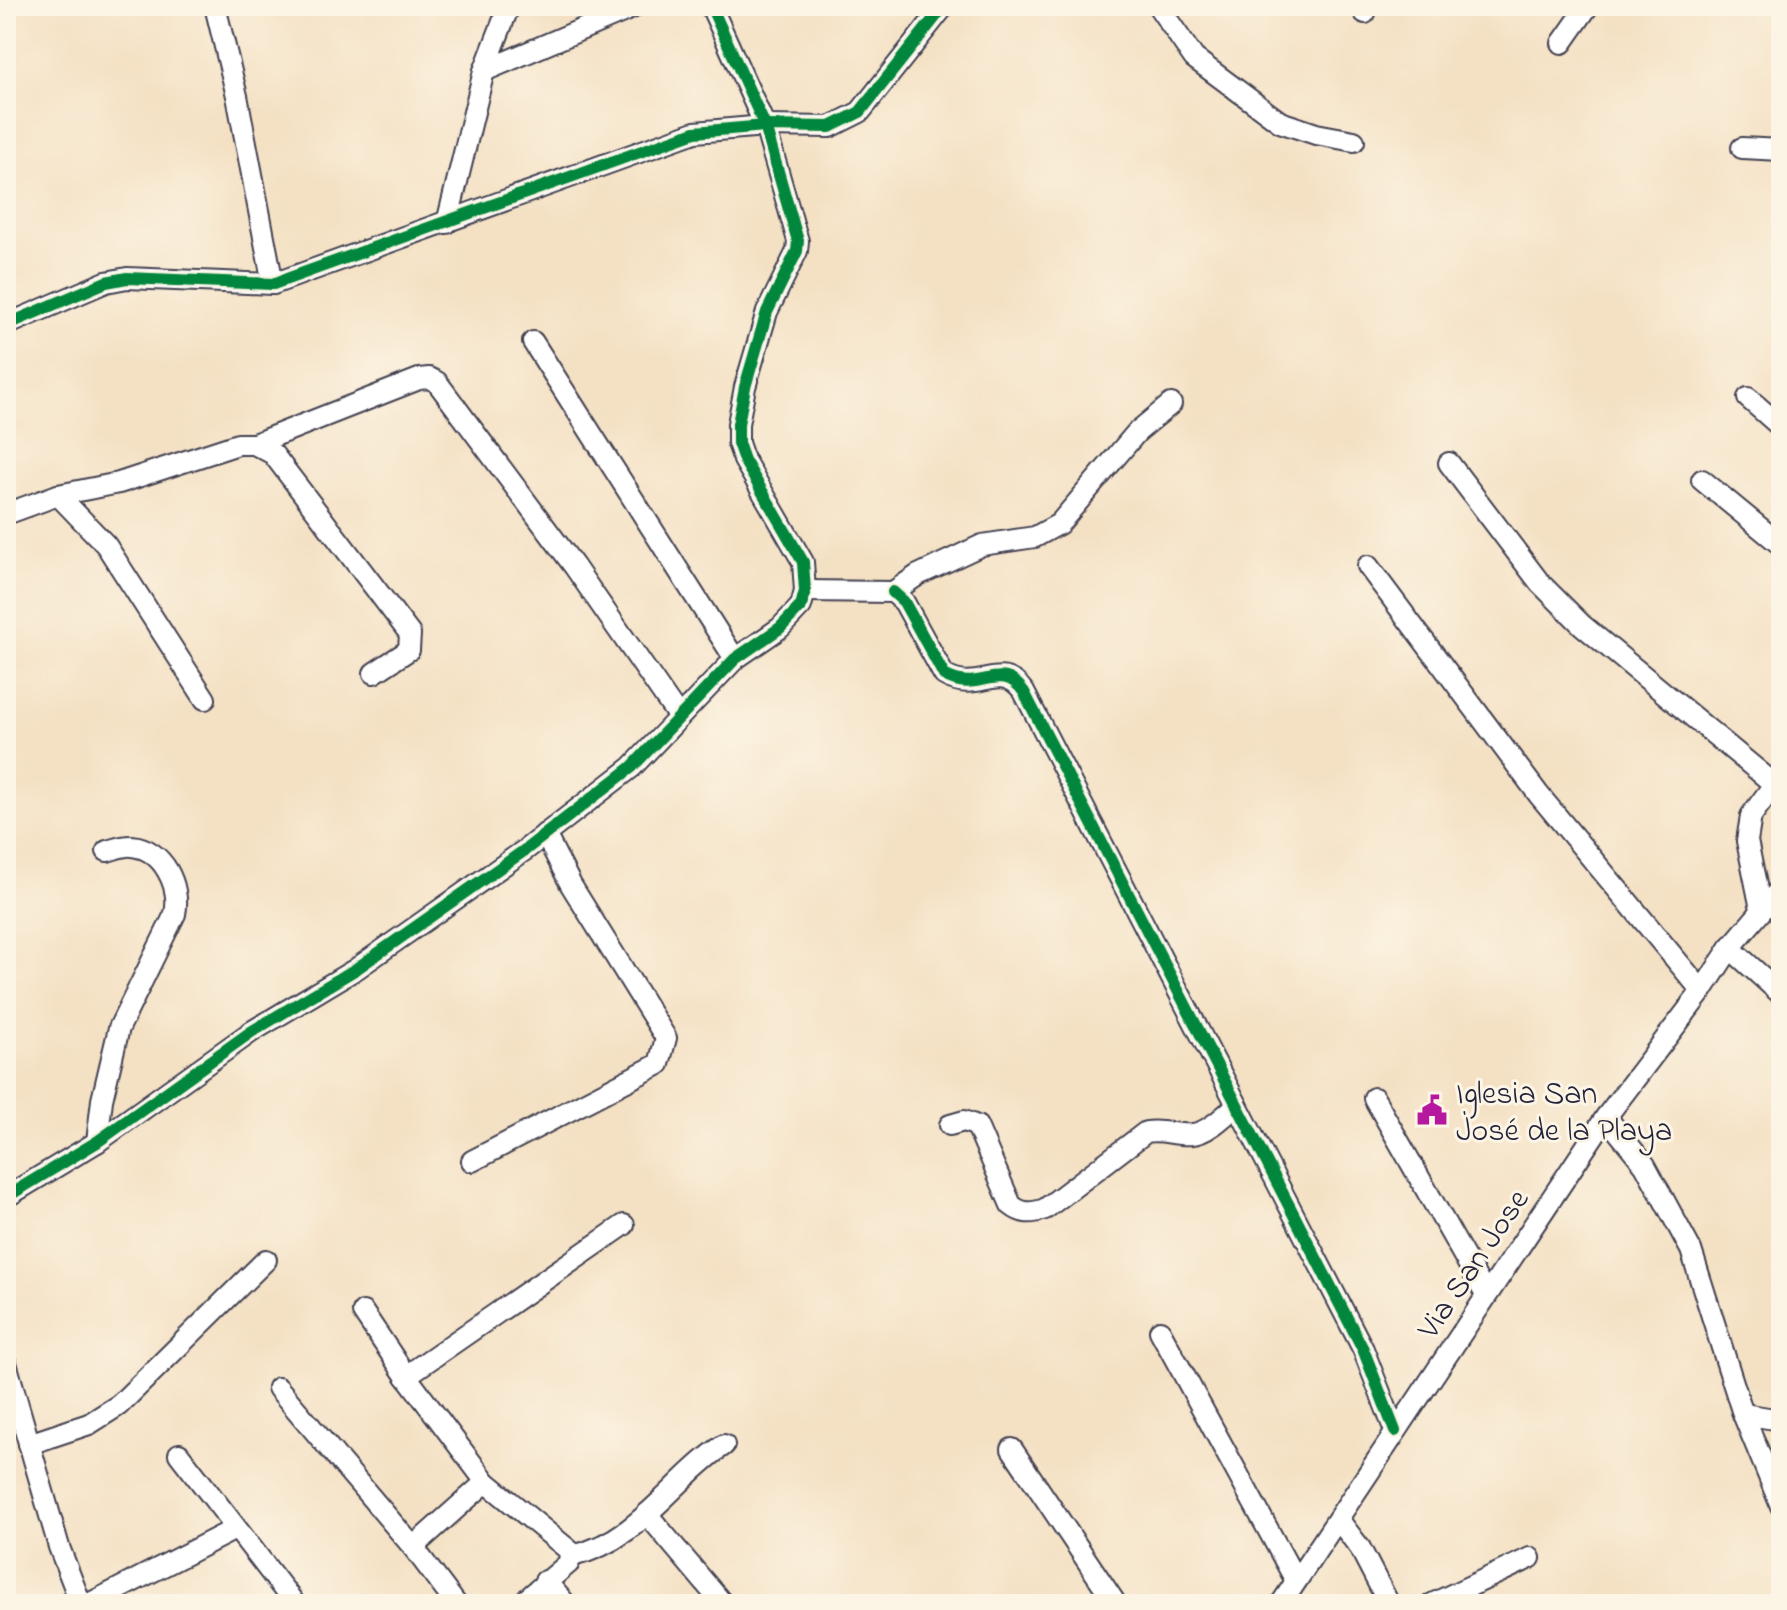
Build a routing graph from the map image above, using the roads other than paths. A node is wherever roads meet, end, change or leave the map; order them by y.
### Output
1 (215, 6) edge
2 (509, 6) edge
3 (711, 6) edge
4 (944, 6) edge
5 (1158, 6) edge
6 (1588, 6) edge
7 (632, 8) dead end
8 (1562, 43) dead end
9 (484, 71) junction
10 (765, 126) junction
11 (1354, 141) dead end
12 (1742, 148) dead end
13 (1781, 150) edge
14 (447, 223) junction
15 (273, 284) junction
16 (6, 325) edge
17 (533, 342) dead end
18 (1748, 398) dead end
19 (1171, 404) dead end
20 (1781, 427) edge
21 (254, 444) junction
22 (1449, 463) dead end
23 (1702, 480) dead end
24 (58, 495) junction
25 (6, 514) edge
26 (1781, 545) edge
27 (1368, 566) dead end
28 (805, 591) junction
29 (893, 592) junction
30 (735, 659) junction
31 (374, 673) dead end
32 (205, 699) dead end
33 (678, 716) junction
34 (1778, 779) edge
35 (545, 834) junction
36 (107, 851) dead end
37 (1781, 888) edge
38 (1761, 909) junction
39 (1730, 948) junction
40 (1702, 991) junction
41 (1781, 994) edge
42 (1374, 1098) dead end
43 (1237, 1105) junction
44 (1606, 1117) junction
45 (950, 1125) dead end
46 (97, 1142) junction
47 (472, 1161) dead end
48 (6, 1197) edge
49 (624, 1225) dead end
50 (266, 1260) dead end
51 (1486, 1295) junction
52 (363, 1312) dead end
53 (1160, 1331) dead end
54 (6, 1363) edge
55 (406, 1376) junction
56 (278, 1388) dead end
57 (1743, 1414) junction
58 (1781, 1420) edge
59 (1395, 1431) junction
60 (29, 1444) junction
61 (724, 1445) dead end
62 (1012, 1449) dead end
63 (179, 1454) dead end
64 (486, 1482) junction
65 (1781, 1506) edge
66 (647, 1514) junction
67 (1338, 1519) junction
68 (235, 1529) junction
69 (413, 1547) junction
70 (572, 1556) junction
71 (1530, 1558) dead end
72 (545, 1581) junction
73 (1296, 1581) junction
74 (81, 1604) edge
75 (89, 1604) edge
76 (295, 1604) edge
77 (456, 1604) edge
78 (521, 1604) edge
79 (566, 1604) edge
80 (723, 1604) edge
81 (1116, 1604) edge
82 (1281, 1604) edge
83 (1389, 1604) edge
84 (1432, 1604) edge

1 - 15 street
2 - 9 street
3 - 10 street
4 - 10 street
5 - 11 street
6 - 8 street
7 - 9 street
9 - 14 street
10 - 14 street
10 - 28 street
12 - 13 street
14 - 15 street
15 - 16 street
17 - 30 street
18 - 20 street
19 - 29 street
21 - 24 street
21 - 31 street
21 - 33 street
22 - 34 street
23 - 26 street
24 - 25 street
24 - 32 street
27 - 40 street
28 - 29 street
28 - 30 street
29 - 43 street
30 - 33 street
33 - 35 street
34 - 38 street
35 - 46 street
35 - 47 street
36 - 46 street
37 - 38 street, Via San Jose
38 - 39 street, Via San Jose
39 - 40 street, Via San Jose
39 - 41 street
40 - 44 street, Via San Jose
42 - 51 street
43 - 45 street
43 - 59 street
44 - 51 street, Via San Jose
44 - 57 street
46 - 48 street
49 - 55 street
50 - 60 street
51 - 59 street, Via San Jose
52 - 55 street
53 - 73 street
54 - 60 street
55 - 64 street
56 - 69 street
57 - 58 street
57 - 65 street
59 - 67 street, Via San Jose
60 - 74 street
61 - 66 street
62 - 81 street
63 - 68 street
64 - 69 street
64 - 70 street
66 - 70 street
66 - 80 street
67 - 73 street, Via San Jose
67 - 83 street
68 - 75 street
68 - 76 street
69 - 77 street
70 - 72 street
71 - 84 street
72 - 78 street
72 - 79 street
73 - 82 street, Via San Jose

